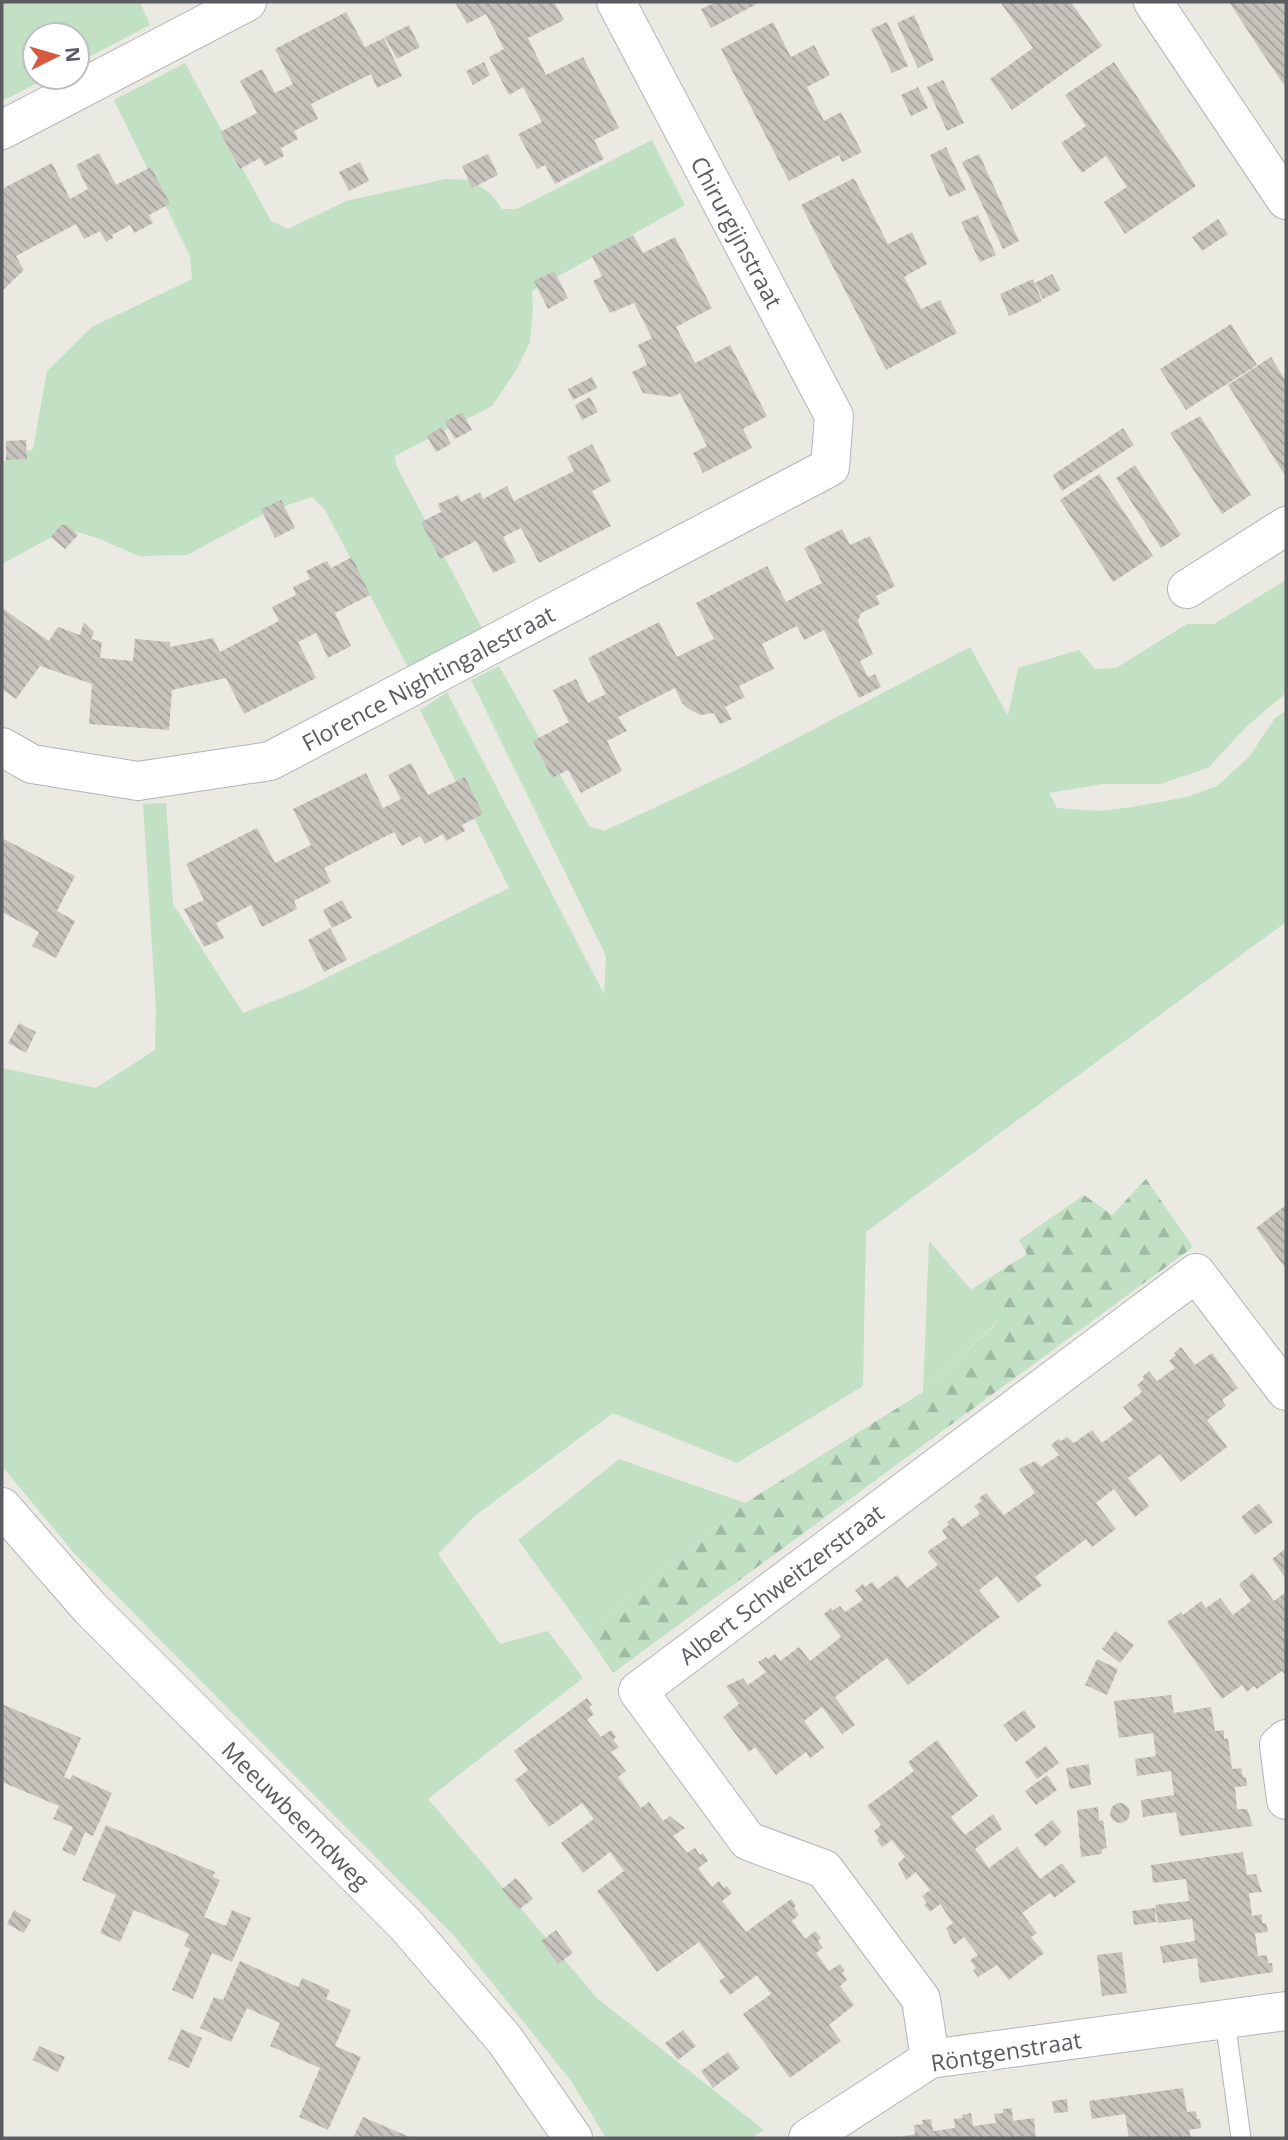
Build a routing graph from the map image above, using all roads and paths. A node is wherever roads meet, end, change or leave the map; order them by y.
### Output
1 (247, 2) edge
2 (616, 2) edge
3 (1153, 2) edge
4 (2, 130) edge
5 (1286, 200) edge
6 (830, 467) joint
7 (1286, 526) edge
8 (1187, 589) dead end
9 (2, 747) edge
10 (1286, 1391) edge
11 (2, 1507) edge
12 (1286, 1740) edge
13 (1286, 1800) edge
14 (1286, 2011) edge
15 (1225, 2020) junction
16 (930, 2059) junction
17 (573, 2138) edge
18 (808, 2138) edge
19 (1241, 2138) edge

1 - 4 street
2 - 6 street, Chirurgijnstraat
3 - 5 street
6 - 9 street, Florence Nightingalestraat
7 - 8 street
10 - 16 street, Albert Schweitzerstraat
11 - 17 street, Meeuwbeemdweg
12 - 13 street
14 - 15 street, Röntgenstraat
15 - 16 street, Röntgenstraat
15 - 19 lane
16 - 18 street, Röntgenstraat

